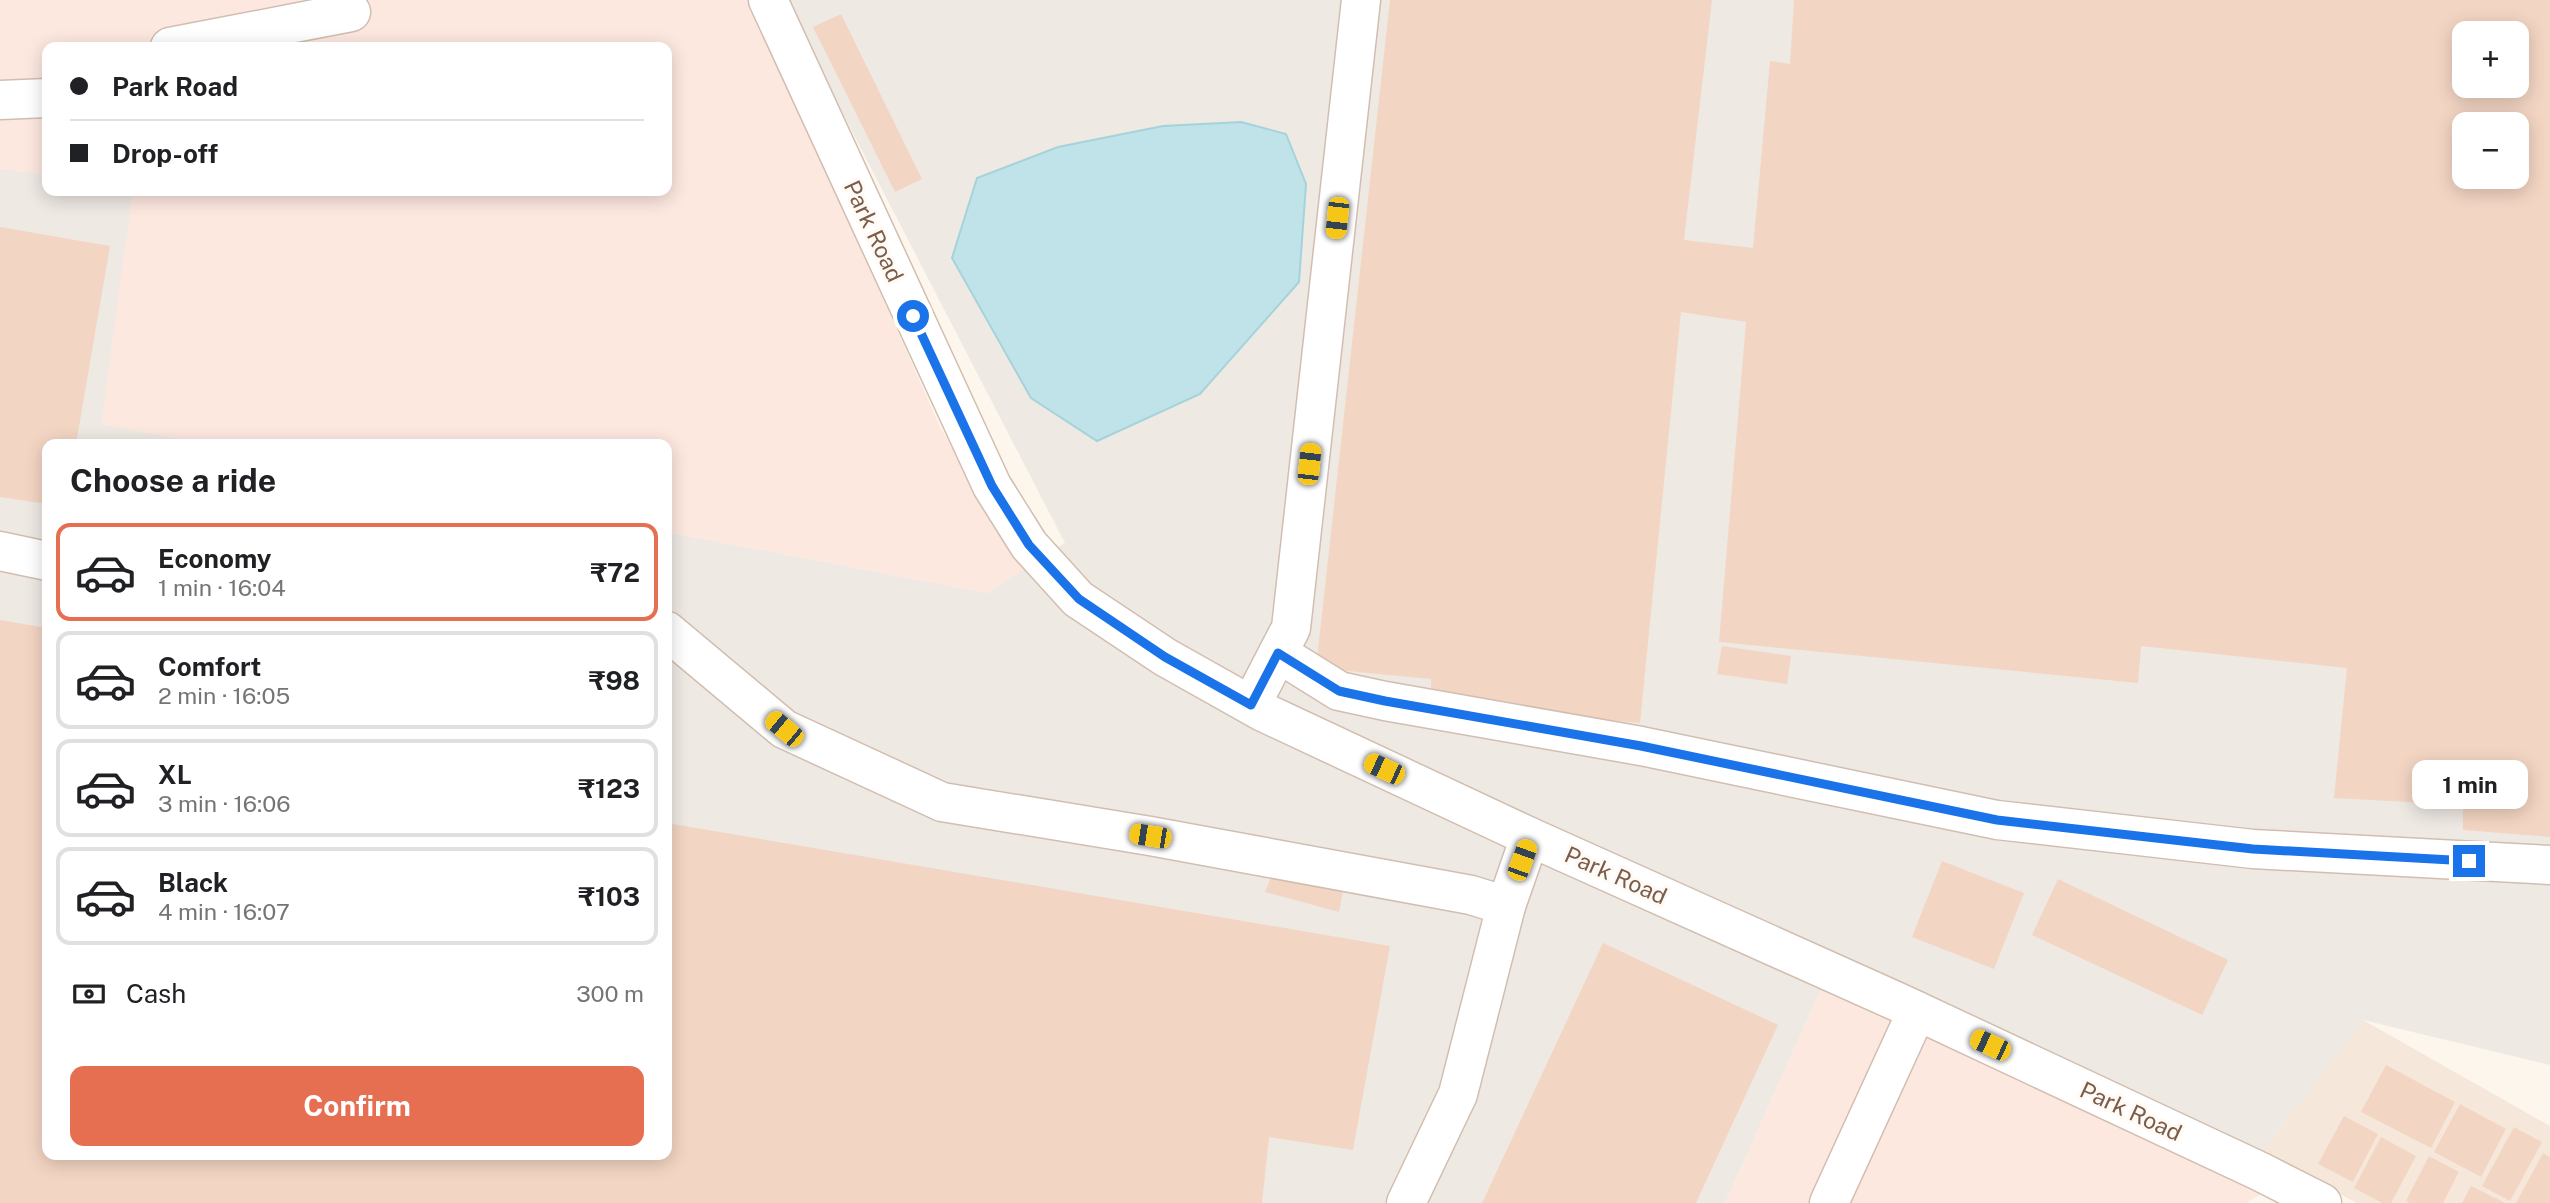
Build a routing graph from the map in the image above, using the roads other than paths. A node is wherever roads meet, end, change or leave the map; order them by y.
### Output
1 (768, 0) edge
2 (1361, 0) edge
3 (351, 12) dead end
4 (196, 42) edge
5 (42, 98) edge
6 (0, 100) edge
7 (0, 551) edge
8 (42, 560) edge
9 (672, 635) edge
10 (1278, 653) junction
11 (1251, 705) junction
12 (1530, 837) junction
13 (2550, 865) edge
14 (1506, 905) junction
15 (1917, 1011) junction
16 (1406, 1203) edge
17 (1829, 1203) edge
18 (2322, 1203) edge

1 - 11 street, Park Road
2 - 10 street
3 - 4 street
5 - 6 street
7 - 8 street
9 - 14 street
10 - 11 street
10 - 13 street
11 - 12 street, Park Road
12 - 14 street
12 - 15 street, Park Road
14 - 16 street
15 - 17 street
15 - 18 street, Park Road

